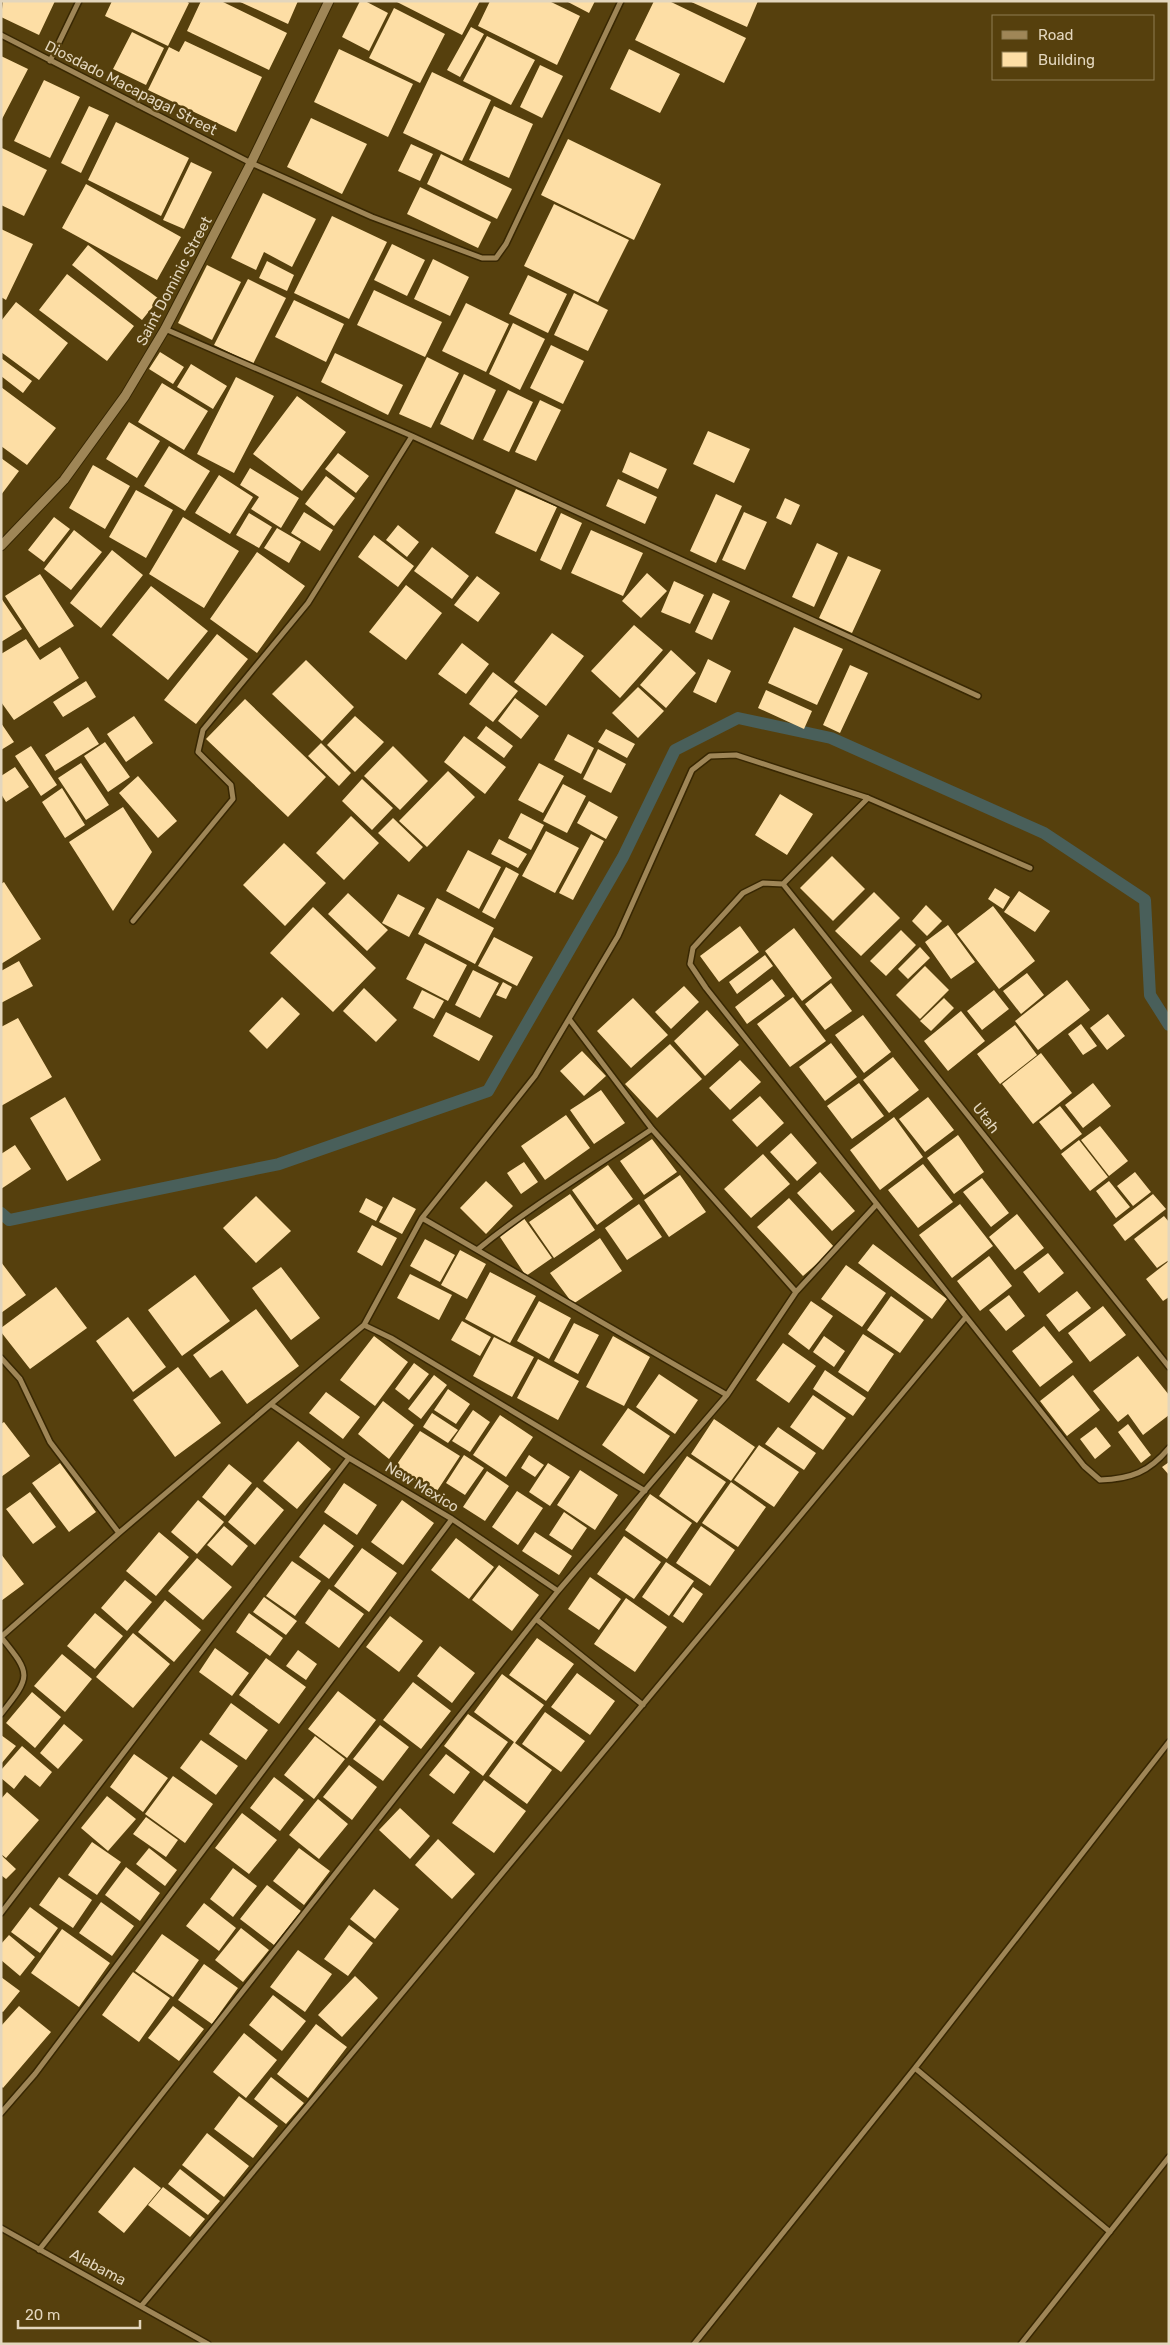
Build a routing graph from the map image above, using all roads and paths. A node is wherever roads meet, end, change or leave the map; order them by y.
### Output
1 (79, 1) edge
2 (329, 1) edge
3 (621, 1) edge
4 (1, 35) edge
5 (50, 62) junction
6 (251, 163) junction
7 (165, 330) junction
8 (412, 436) junction
9 (1, 546) edge
10 (978, 696) dead end
11 (868, 798) junction
12 (1030, 868) dead end
13 (783, 884) junction
14 (133, 921) dead end
15 (569, 1018) junction
16 (652, 1128) junction
17 (877, 1204) junction
18 (422, 1218) junction
19 (477, 1250) junction
20 (796, 1292) junction
21 (966, 1317) junction
22 (364, 1325) junction
23 (1, 1358) edge
24 (1169, 1367) edge
25 (727, 1395) junction
26 (272, 1405) junction
27 (1169, 1448) edge
28 (349, 1458) junction
29 (645, 1492) junction
30 (452, 1519) junction
31 (119, 1533) junction
32 (558, 1591) junction
33 (536, 1619) junction
34 (1, 1637) edge
35 (643, 1704) junction
36 (1, 1714) edge
37 (1169, 1742) edge
38 (1, 1913) edge
39 (915, 2068) junction
40 (1, 2113) edge
41 (1169, 2156) edge
42 (1, 2228) edge
43 (1110, 2232) junction
44 (39, 2250) junction
45 (142, 2305) junction
46 (208, 2344) edge
47 (694, 2344) edge
48 (1021, 2344) edge

1 - 5 street
2 - 6 street, Saint Dominic Street
3 - 6 street, Diosdado Macapagal Street
4 - 5 street, Diosdado Macapagal Street
5 - 6 street, Diosdado Macapagal Street
6 - 7 street, Saint Dominic Street
7 - 8 street
7 - 9 street, Saint Dominic Street
8 - 10 street
8 - 14 street
11 - 12 street
11 - 13 street
11 - 15 street
13 - 17 street
13 - 24 street, Utah
15 - 16 street
15 - 18 street
16 - 19 street
16 - 20 street
17 - 20 street
17 - 21 street
18 - 19 street
18 - 22 street
19 - 25 street
20 - 25 street
21 - 27 street
21 - 35 street
22 - 26 street
22 - 29 street
23 - 31 street
25 - 29 street
26 - 28 street, New Mexico
26 - 31 street
28 - 30 street, New Mexico
28 - 38 street
29 - 32 street
30 - 32 street, New Mexico
30 - 40 street
31 - 34 street
32 - 33 street
33 - 35 street
33 - 44 street
34 - 36 street
35 - 45 street
37 - 39 street
39 - 43 street
39 - 47 street
41 - 43 street
42 - 44 street, Alabama
43 - 48 street
44 - 45 street, Alabama
45 - 46 street, Alabama

